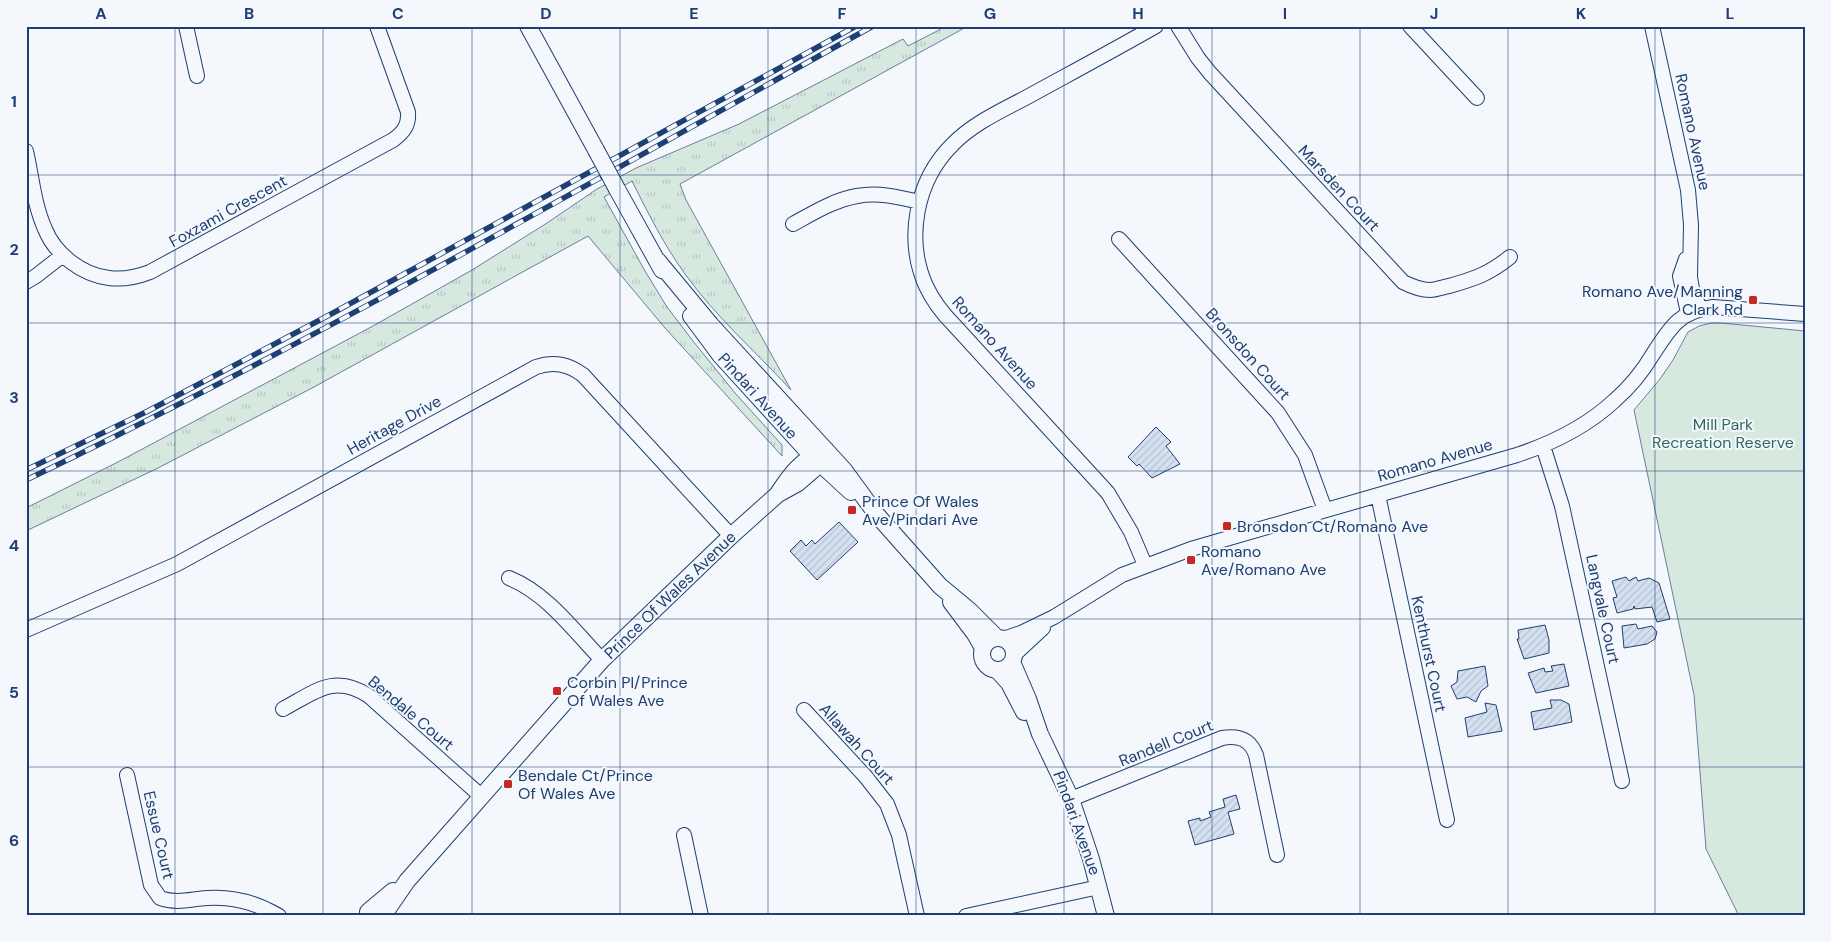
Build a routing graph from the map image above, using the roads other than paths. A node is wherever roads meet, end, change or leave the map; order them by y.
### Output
1 (186, 26) edge
2 (377, 26) edge
3 (528, 26) edge
4 (1156, 26) edge
5 (1178, 26) edge
6 (1410, 26) edge
7 (1652, 26) edge
8 (197, 76) dead end
9 (1477, 98) dead end
10 (26, 151) edge
11 (919, 202) junction
12 (793, 224) dead end
13 (1119, 239) dead end
14 (62, 256) junction
15 (1510, 257) dead end
16 (26, 282) edge
17 (1694, 311) junction
18 (1805, 314) edge
19 (1543, 446) junction
20 (819, 457) junction
21 (1378, 495) junction
22 (1325, 510) junction
23 (731, 536) junction
24 (1145, 565) junction
25 (510, 578) dead end
26 (940, 586) junction
27 (1054, 617) junction
28 (26, 630) edge
29 (1000, 639) junction
30 (983, 648) junction
31 (1012, 658) junction
32 (602, 660) junction
33 (997, 670) junction
34 (283, 709) dead end
35 (804, 710) dead end
36 (1040, 734) junction
37 (127, 775) dead end
38 (1622, 781) dead end
39 (481, 796) junction
40 (1071, 799) junction
41 (1447, 820) dead end
42 (684, 835) dead end
43 (1277, 855) dead end
44 (1099, 887) junction
45 (372, 915) edge
46 (279, 916) edge
47 (701, 916) edge
48 (917, 916) edge
49 (966, 916) edge
50 (1106, 916) edge

1 - 8 street
2 - 14 street, Foxzami Crescent
3 - 20 street, Pindari Avenue, bridge
4 - 11 street, Romano Avenue
5 - 15 street, Marsden Court
6 - 9 street
7 - 17 street, Romano Avenue
10 - 14 street, Foxzami Crescent
11 - 12 street
11 - 24 street, Romano Avenue
13 - 22 street, Bronsdon Court
14 - 16 street
17 - 18 street
17 - 19 street, Romano Avenue
19 - 21 street, Romano Avenue
19 - 38 street, Langvale Court
20 - 23 street, Prince Of Wales Avenue
20 - 26 street, Pindari Avenue
21 - 22 street, Romano Avenue
21 - 41 street, Kenthurst Court
22 - 24 street, Romano Avenue
23 - 28 street, Heritage Drive
23 - 32 street, Prince Of Wales Avenue
24 - 27 street, Romano Avenue
25 - 32 street
26 - 29 street, Pindari Avenue
26 - 30 street, Pindari Avenue
27 - 29 street, Romano Avenue
27 - 31 street, Romano Avenue
29 - 30 street
29 - 31 street
30 - 33 street
31 - 33 street
31 - 36 street, Pindari Avenue
32 - 39 street, Prince Of Wales Avenue
33 - 36 street, Pindari Avenue
34 - 39 street, Bendale Court
35 - 48 street, Allawah Court
36 - 40 street, Pindari Avenue
37 - 46 street, Essue Court
39 - 45 street, Prince Of Wales Avenue
40 - 43 street, Randell Court
40 - 44 street, Pindari Avenue
42 - 47 street
44 - 49 street
44 - 50 street, Pindari Avenue

